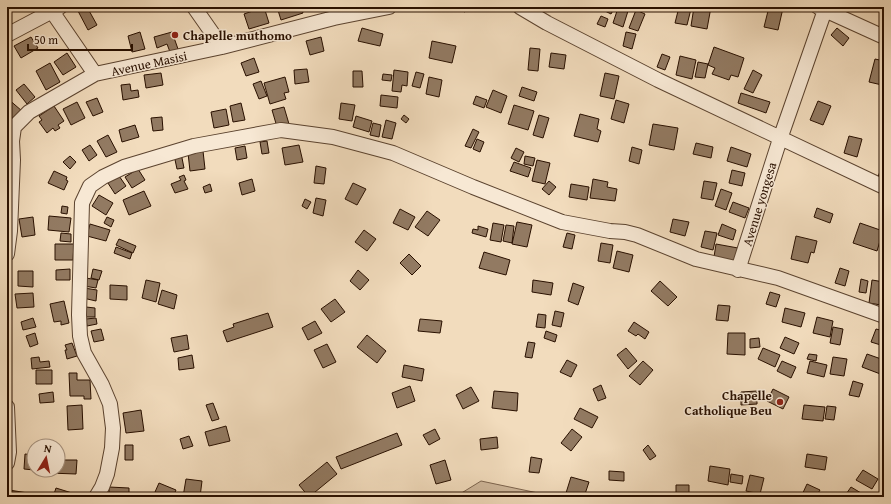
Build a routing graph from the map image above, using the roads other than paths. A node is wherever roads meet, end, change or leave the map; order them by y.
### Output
1 (194, 7) edge
2 (389, 7) edge
3 (520, 7) edge
4 (54, 8) edge
5 (823, 8) edge
6 (331, 13) edge
7 (7, 35) edge
8 (884, 37) edge
9 (222, 47) junction
10 (95, 74) junction
11 (780, 139) junction
12 (884, 187) edge
13 (7, 254) edge
14 (738, 270) junction
15 (884, 316) edge
16 (7, 407) edge
17 (7, 462) edge
18 (96, 497) edge

1 - 9 street
2 - 6 street, Avenue Masisi
3 - 11 street
4 - 7 street
4 - 10 street
5 - 8 street
5 - 11 street, Avenue yongesa
6 - 9 street, Avenue Masisi
9 - 10 street, Avenue Masisi
10 - 13 street, Avenue Masisi
11 - 12 street
11 - 14 street, Avenue yongesa
14 - 15 street
14 - 18 street
16 - 17 street

